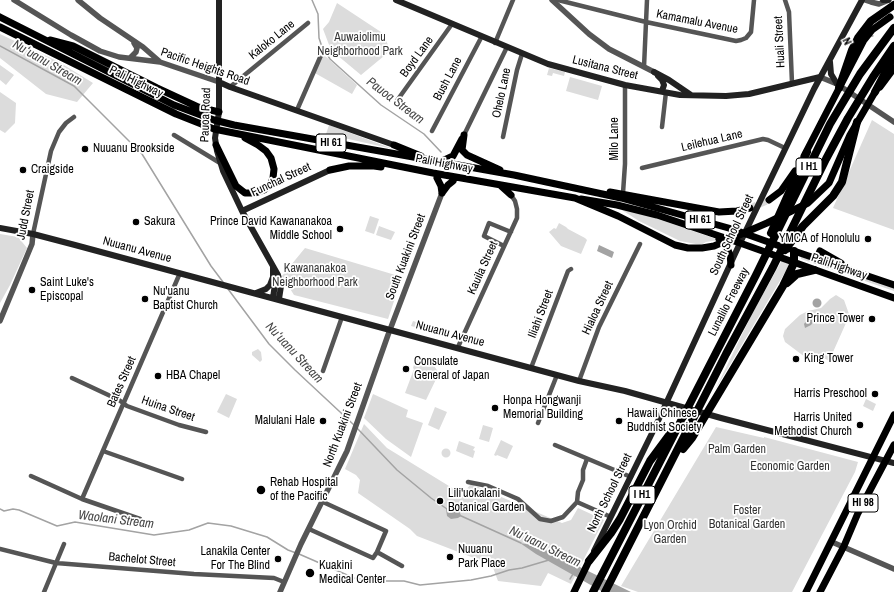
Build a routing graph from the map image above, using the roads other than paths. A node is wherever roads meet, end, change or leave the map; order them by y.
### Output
1 (14, 0) edge
2 (78, 0) edge
3 (219, 0) edge
4 (396, 0) edge
5 (513, 0) edge
6 (552, 0) edge
7 (558, 0) edge
8 (647, 0) edge
9 (754, 0) edge
10 (785, 0) edge
11 (863, 0) edge
12 (883, 0) edge
13 (889, 0) edge
14 (572, 2) edge
15 (894, 5) edge
16 (890, 17) dead end
17 (0, 18) edge
18 (646, 22) junction
19 (308, 23) dead end
20 (452, 24) junction
21 (0, 27) edge
22 (894, 28) edge
23 (35, 36) junction
24 (482, 36) junction
25 (132, 41) junction
26 (495, 43) junction
27 (894, 46) edge
28 (507, 47) junction
29 (322, 53) dead end
30 (522, 54) junction
31 (894, 56) edge
32 (129, 58) junction
33 (830, 58) junction
34 (160, 62) junction
35 (644, 67) junction
36 (894, 68) edge
37 (654, 72) junction
38 (820, 77) junction
39 (829, 77) junction
40 (218, 82) junction
41 (792, 83) junction
42 (625, 86) junction
43 (838, 86) junction
44 (230, 87) junction
45 (664, 92) junction
46 (875, 92) junction
47 (691, 95) junction
48 (396, 102) dead end
49 (297, 110) junction
50 (219, 112) junction
51 (74, 116) dead end
52 (857, 122) junction
53 (894, 122) edge
54 (662, 127) dead end
55 (432, 131) dead end
56 (234, 134) junction
57 (174, 135) dead end
58 (464, 135) junction
59 (503, 137) dead end
60 (216, 145) junction
61 (394, 145) joint
62 (785, 148) junction
63 (807, 152) junction
64 (428, 160) junction
65 (440, 162) junction
66 (220, 163) junction
67 (642, 168) dead end
68 (330, 170) joint
69 (514, 175) junction
70 (437, 178) junction
71 (453, 181) junction
72 (488, 183) junction
73 (501, 186) junction
74 (566, 186) junction
75 (442, 193) junction
76 (623, 193) junction
77 (511, 196) joint
78 (575, 198) junction
79 (769, 200) tunnel mouth
80 (750, 208) tunnel mouth
81 (242, 211) junction
82 (0, 228) edge
83 (511, 232) junction
84 (706, 232) junction
85 (33, 234) junction
86 (744, 234) junction
87 (740, 243) junction
88 (640, 244) dead end
89 (504, 246) junction
90 (792, 250) junction
91 (794, 263) junction
92 (730, 265) junction
93 (272, 266) junction
94 (773, 267) junction
95 (571, 269) dead end
96 (814, 270) junction
97 (180, 273) junction
98 (894, 284) edge
99 (784, 286) junction
100 (254, 293) junction
101 (894, 298) edge
102 (276, 299) junction
103 (736, 315) junction
104 (342, 317) junction
105 (0, 321) edge
106 (390, 329) junction
107 (458, 347) junction
108 (531, 368) junction
109 (323, 371) dead end
110 (557, 375) junction
111 (72, 378) dead end
112 (579, 381) junction
113 (123, 403) junction
114 (665, 403) junction
115 (894, 415) edge
116 (682, 419) junction
117 (538, 423) dead end
118 (206, 432) dead end
119 (555, 445) dead end
120 (894, 445) edge
121 (103, 451) junction
122 (872, 458) junction
123 (587, 459) junction
124 (886, 461) junction
125 (894, 463) edge
126 (670, 468) junction
127 (31, 476) dead end
128 (630, 477) junction
129 (182, 479) dead end
130 (468, 482) dead end
131 (82, 499) junction
132 (323, 502) junction
133 (577, 502) junction
134 (611, 517) junction
135 (140, 519) dead end
136 (309, 530) junction
137 (832, 542) junction
138 (64, 544) dead end
139 (844, 546) junction
140 (0, 548) edge
141 (377, 552) junction
142 (56, 563) junction
143 (588, 563) junction
144 (402, 566) dead end
145 (894, 569) edge
146 (284, 582) junction
147 (576, 589) edge
148 (44, 592) edge
149 (280, 592) edge
150 (593, 592) edge
151 (605, 592) edge
152 (806, 592) edge
153 (820, 592) edge

1 - 32 street, Pacific Heights Road
2 - 25 street
3 - 40 main road, Pauoa Road
4 - 20 main road, Lusitana Street
5 - 26 street
6 - 35 street
7 - 14 street, Kamamalu Avenue
8 - 18 street
9 - 18 street, Kamamalu Avenue
10 - 41 street, Huali Street
11 - 13 street
11 - 33 main road, South School Street
12 - 13 main road
14 - 18 street, Kamamalu Avenue
15 - 43 highway
16 - 43 main road
17 - 23 main road, Pali Highway / HI 61
18 - 35 street
19 - 44 street, Kaloko Lane
20 - 24 main road, Lusitana Street
20 - 48 street, Boyd Lane
21 - 56 main road, Pali Highway / HI 61
22 - 103 highway, Lunalilo Freeway / I H1
23 - 50 main road
23 - 64 main road, Pali Highway / HI 61
24 - 26 main road, Lusitana Street
24 - 55 street, Bush Lane
25 - 32 street
25 - 34 street
26 - 28 main road, Lusitana Street
27 - 94 highway, Lunalilo Freeway / I H1
28 - 30 main road, Lusitana Street
28 - 58 street
29 - 49 street
30 - 42 main road, Lusitana Street
30 - 59 street, Ohelo Lane
31 - 46 highway
32 - 34 street, Pacific Heights Road
33 - 38 main road, South School Street
33 - 39 main road
34 - 40 street, Pacific Heights Road
35 - 37 street
36 - 46 main road
37 - 45 main road
37 - 47 main road
38 - 39 street
38 - 41 main road, Lusitana Street
38 - 62 main road, South School Street
39 - 43 main road
40 - 44 main road, Pacific Heights Road
40 - 50 main road, Pauoa Road
41 - 47 main road, Lusitana Street
42 - 45 main road, Lusitana Street
42 - 76 street, Milo Lane
43 - 53 street
43 - 63 main road
44 - 49 main road, Pacific Heights Road
45 - 47 main road, Lusitana Street
45 - 54 street
46 - 52 main road
49 - 61 main road, Pacific Heights Road
50 - 60 main road, Pauoa Road
51 - 85 street, Judd Street
52 - 78 main road
52 - 94 highway
56 - 60 main road
56 - 72 main road, Pali Highway / HI 61
57 - 66 street
58 - 65 main road
58 - 69 main road
60 - 66 main road, Pauoa Road
61 - 64 main road
62 - 67 street, Leilehua Lane
62 - 86 main road, South School Street
63 - 79 main road
63 - 103 highway
64 - 65 main road, Pali Highway / HI 61
65 - 69 main road, Pali Highway / HI 61
66 - 81 main road, Pauoa Road
68 - 70 main road
68 - 81 main road, Funchal Street
69 - 74 main road, Pali Highway / HI 61
70 - 71 main road
70 - 75 main road
71 - 72 main road
71 - 75 main road
72 - 73 main road, Pali Highway / HI 61
73 - 77 main road
73 - 78 main road, Pali Highway / HI 61
74 - 76 main road
74 - 86 main road, Pali Highway / HI 61
75 - 106 street, South Kuakini Street
76 - 80 main road
77 - 83 street, Kauila Street
78 - 84 main road, Pali Highway / HI 61
81 - 93 main road, Pauoa Road
82 - 85 main road, Nuuanu Avenue
83 - 89 street, Kauila Street
83 - 89 street
84 - 87 main road, Pali Highway / HI 61
84 - 92 main road
85 - 97 main road, Nuuanu Avenue
85 - 105 street, Judd Street
86 - 87 main road, South School Street
86 - 90 main road, Pali Highway / HI 61
87 - 91 main road, Pali Highway / HI 61
87 - 92 main road, South School Street
88 - 112 street, Hialoa Street
89 - 107 street, Kauila Street
90 - 91 highway
90 - 98 main road, Pali Highway / HI 61
91 - 96 main road, Pali Highway / HI 61
91 - 99 highway
92 - 114 main road, South School Street
93 - 100 main road
93 - 102 main road, Pauoa Road
94 - 126 highway, Lunalilo Freeway / I H1
95 - 108 street, Iliahi Street
96 - 99 highway
96 - 101 main road, Pali Highway / HI 61
97 - 100 main road, Nuuanu Avenue
97 - 113 street, Bates Street
99 - 126 highway
100 - 102 main road, Nuuanu Avenue
102 - 104 main road, Nuuanu Avenue
103 - 116 highway, Lunalilo Freeway / I H1
104 - 106 main road, Nuuanu Avenue
104 - 109 street
106 - 107 main road, Nuuanu Avenue
106 - 132 street, North Kuakini Street
107 - 108 main road, Nuuanu Avenue
108 - 110 main road, Nuuanu Avenue
110 - 112 main road, Nuuanu Avenue
110 - 117 street
111 - 113 street, Huina Street
112 - 114 main road, Nuuanu Avenue
113 - 118 street, Huina Street
113 - 121 street, Bates Street
114 - 122 main road, Nuuanu Avenue
114 - 128 main road, North School Street
115 - 122 main road, HI 98
116 - 143 highway
116 - 150 highway, Lunalilo Freeway / I H1
119 - 123 street
120 - 124 main road, HI 98
121 - 129 street
121 - 131 street, Bates Street
122 - 124 main road, Nuuanu Avenue
122 - 137 main road, HI 98
123 - 128 street
123 - 133 street
124 - 125 main road, Nuuanu Avenue
124 - 139 main road, HI 98
126 - 151 highway, Lunalilo Freeway / I H1
127 - 131 street
128 - 134 main road, North School Street
130 - 133 street
131 - 135 street
132 - 136 street, North Kuakini Street
132 - 141 street
133 - 134 street
134 - 143 main road, North School Street
136 - 141 street
136 - 146 street, North Kuakini Street
137 - 139 street
137 - 152 main road, HI 98
138 - 142 street
139 - 145 street
139 - 153 main road, HI 98
140 - 142 street, Bachelot Street
141 - 144 street
142 - 146 street, Bachelot Street
142 - 148 street
143 - 147 main road, North School Street
146 - 149 street, North Kuakini Street

